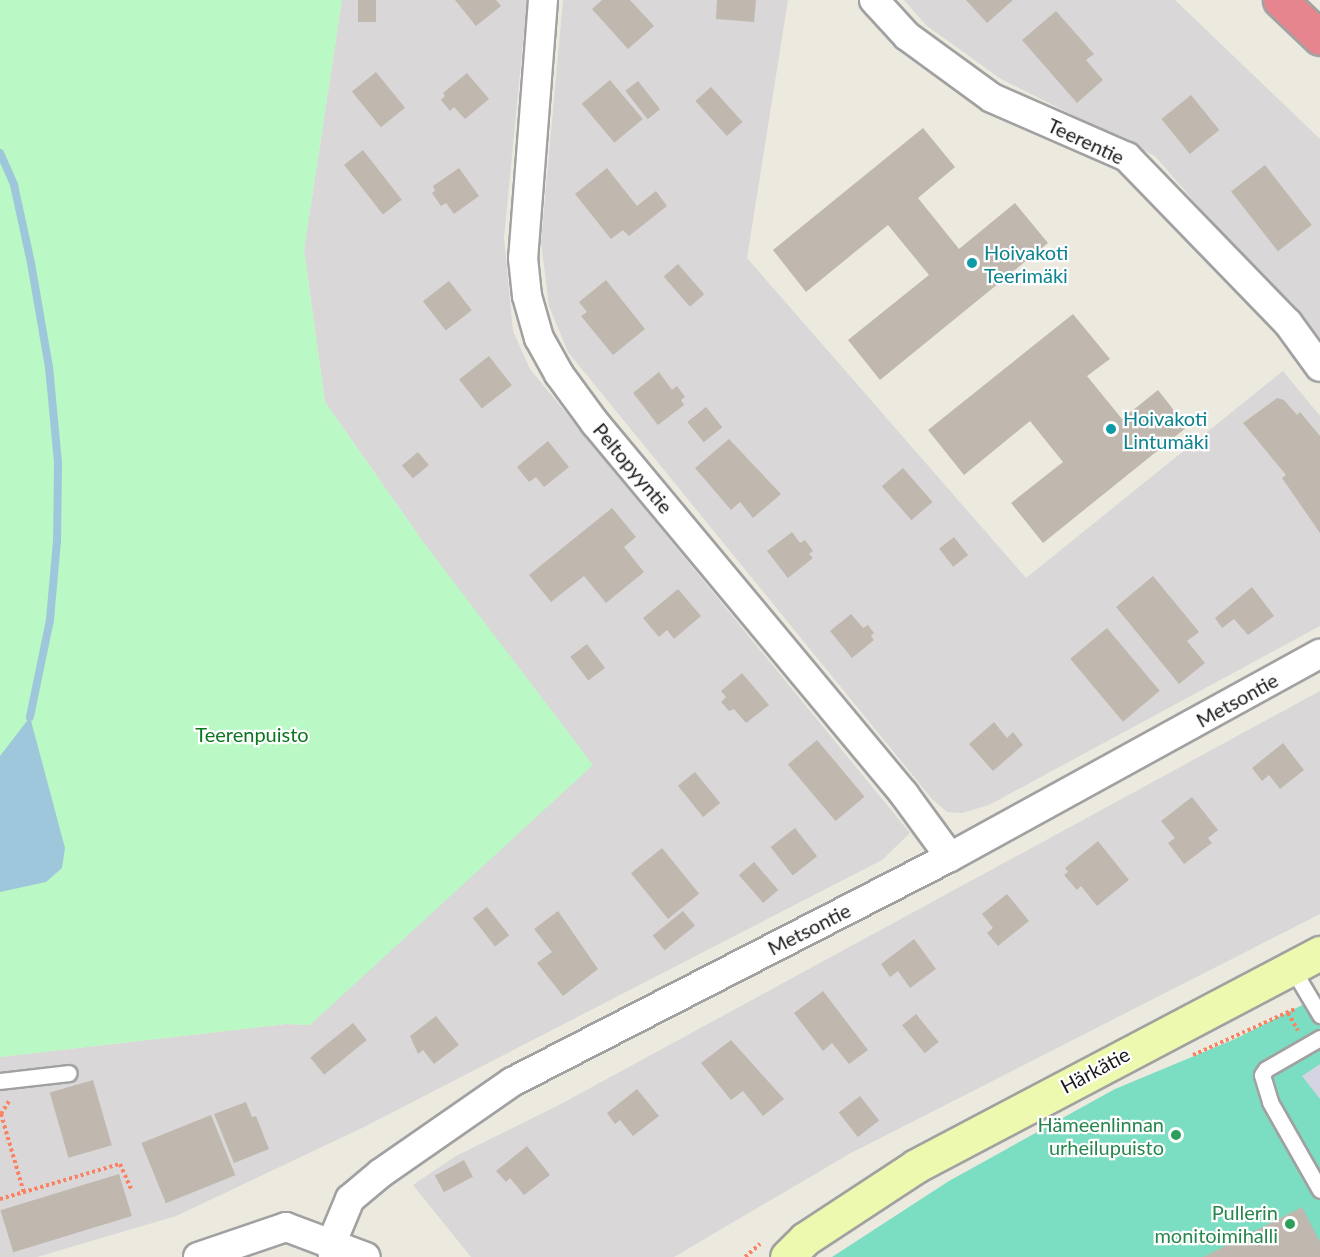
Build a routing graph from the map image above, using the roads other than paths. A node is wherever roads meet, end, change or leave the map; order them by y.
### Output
1 (543, 0) edge
2 (874, 0) edge
3 (1280, 0) edge
4 (1320, 38) edge
5 (1320, 367) edge
6 (1320, 654) edge
7 (950, 857) junction
8 (1320, 953) edge
9 (1292, 968) junction
10 (1320, 1015) edge
11 (1320, 1038) edge
12 (69, 1073) dead end
13 (0, 1081) edge
14 (1320, 1190) edge
15 (332, 1249) edge
16 (198, 1257) edge
17 (366, 1257) edge
18 (787, 1257) edge

1 - 7 street, Peltopyyntie
2 - 5 street, Teerentie
3 - 4 highway
6 - 7 street, Metsontie
7 - 15 street, Metsontie
8 - 9 main road, Härkätie
9 - 10 lane
9 - 18 main road, Härkätie
11 - 14 lane
12 - 13 lane
15 - 16 street
15 - 17 street

